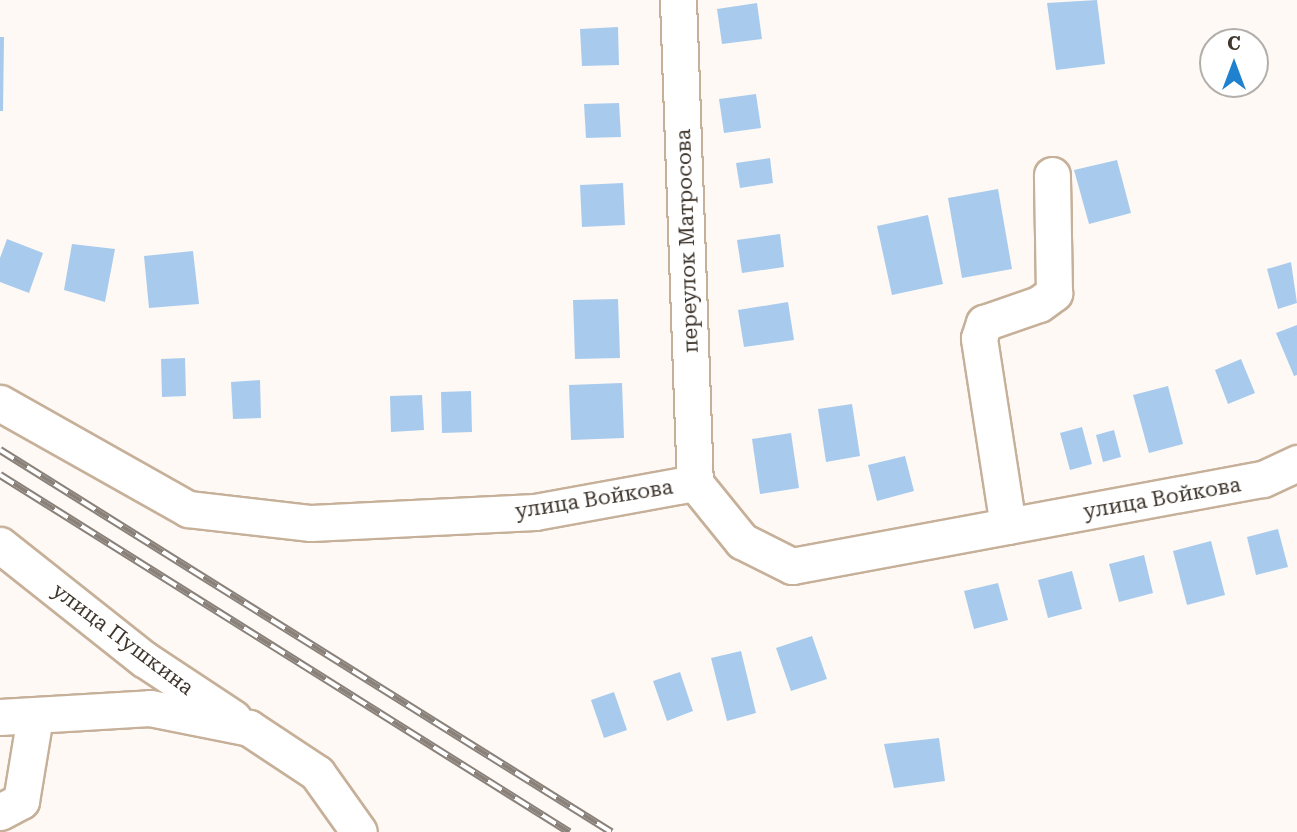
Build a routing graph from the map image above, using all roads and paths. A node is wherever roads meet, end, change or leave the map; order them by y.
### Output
1 (678, 0) edge
2 (1052, 175) dead end
3 (0, 403) edge
4 (1297, 463) edge
5 (695, 483) junction
6 (1008, 526) junction
7 (0, 545) edge
8 (35, 716) junction
9 (0, 717) edge
10 (249, 728) junction
11 (0, 813) edge
12 (359, 832) edge

1 - 5 street, переулок Матросова
2 - 6 street
3 - 5 street, улица Войкова
4 - 6 street, улица Войкова
5 - 6 street, улица Войкова
7 - 10 street, улица Пушкина
8 - 9 street
8 - 10 street
8 - 11 street
10 - 12 street, улица Пушкина

